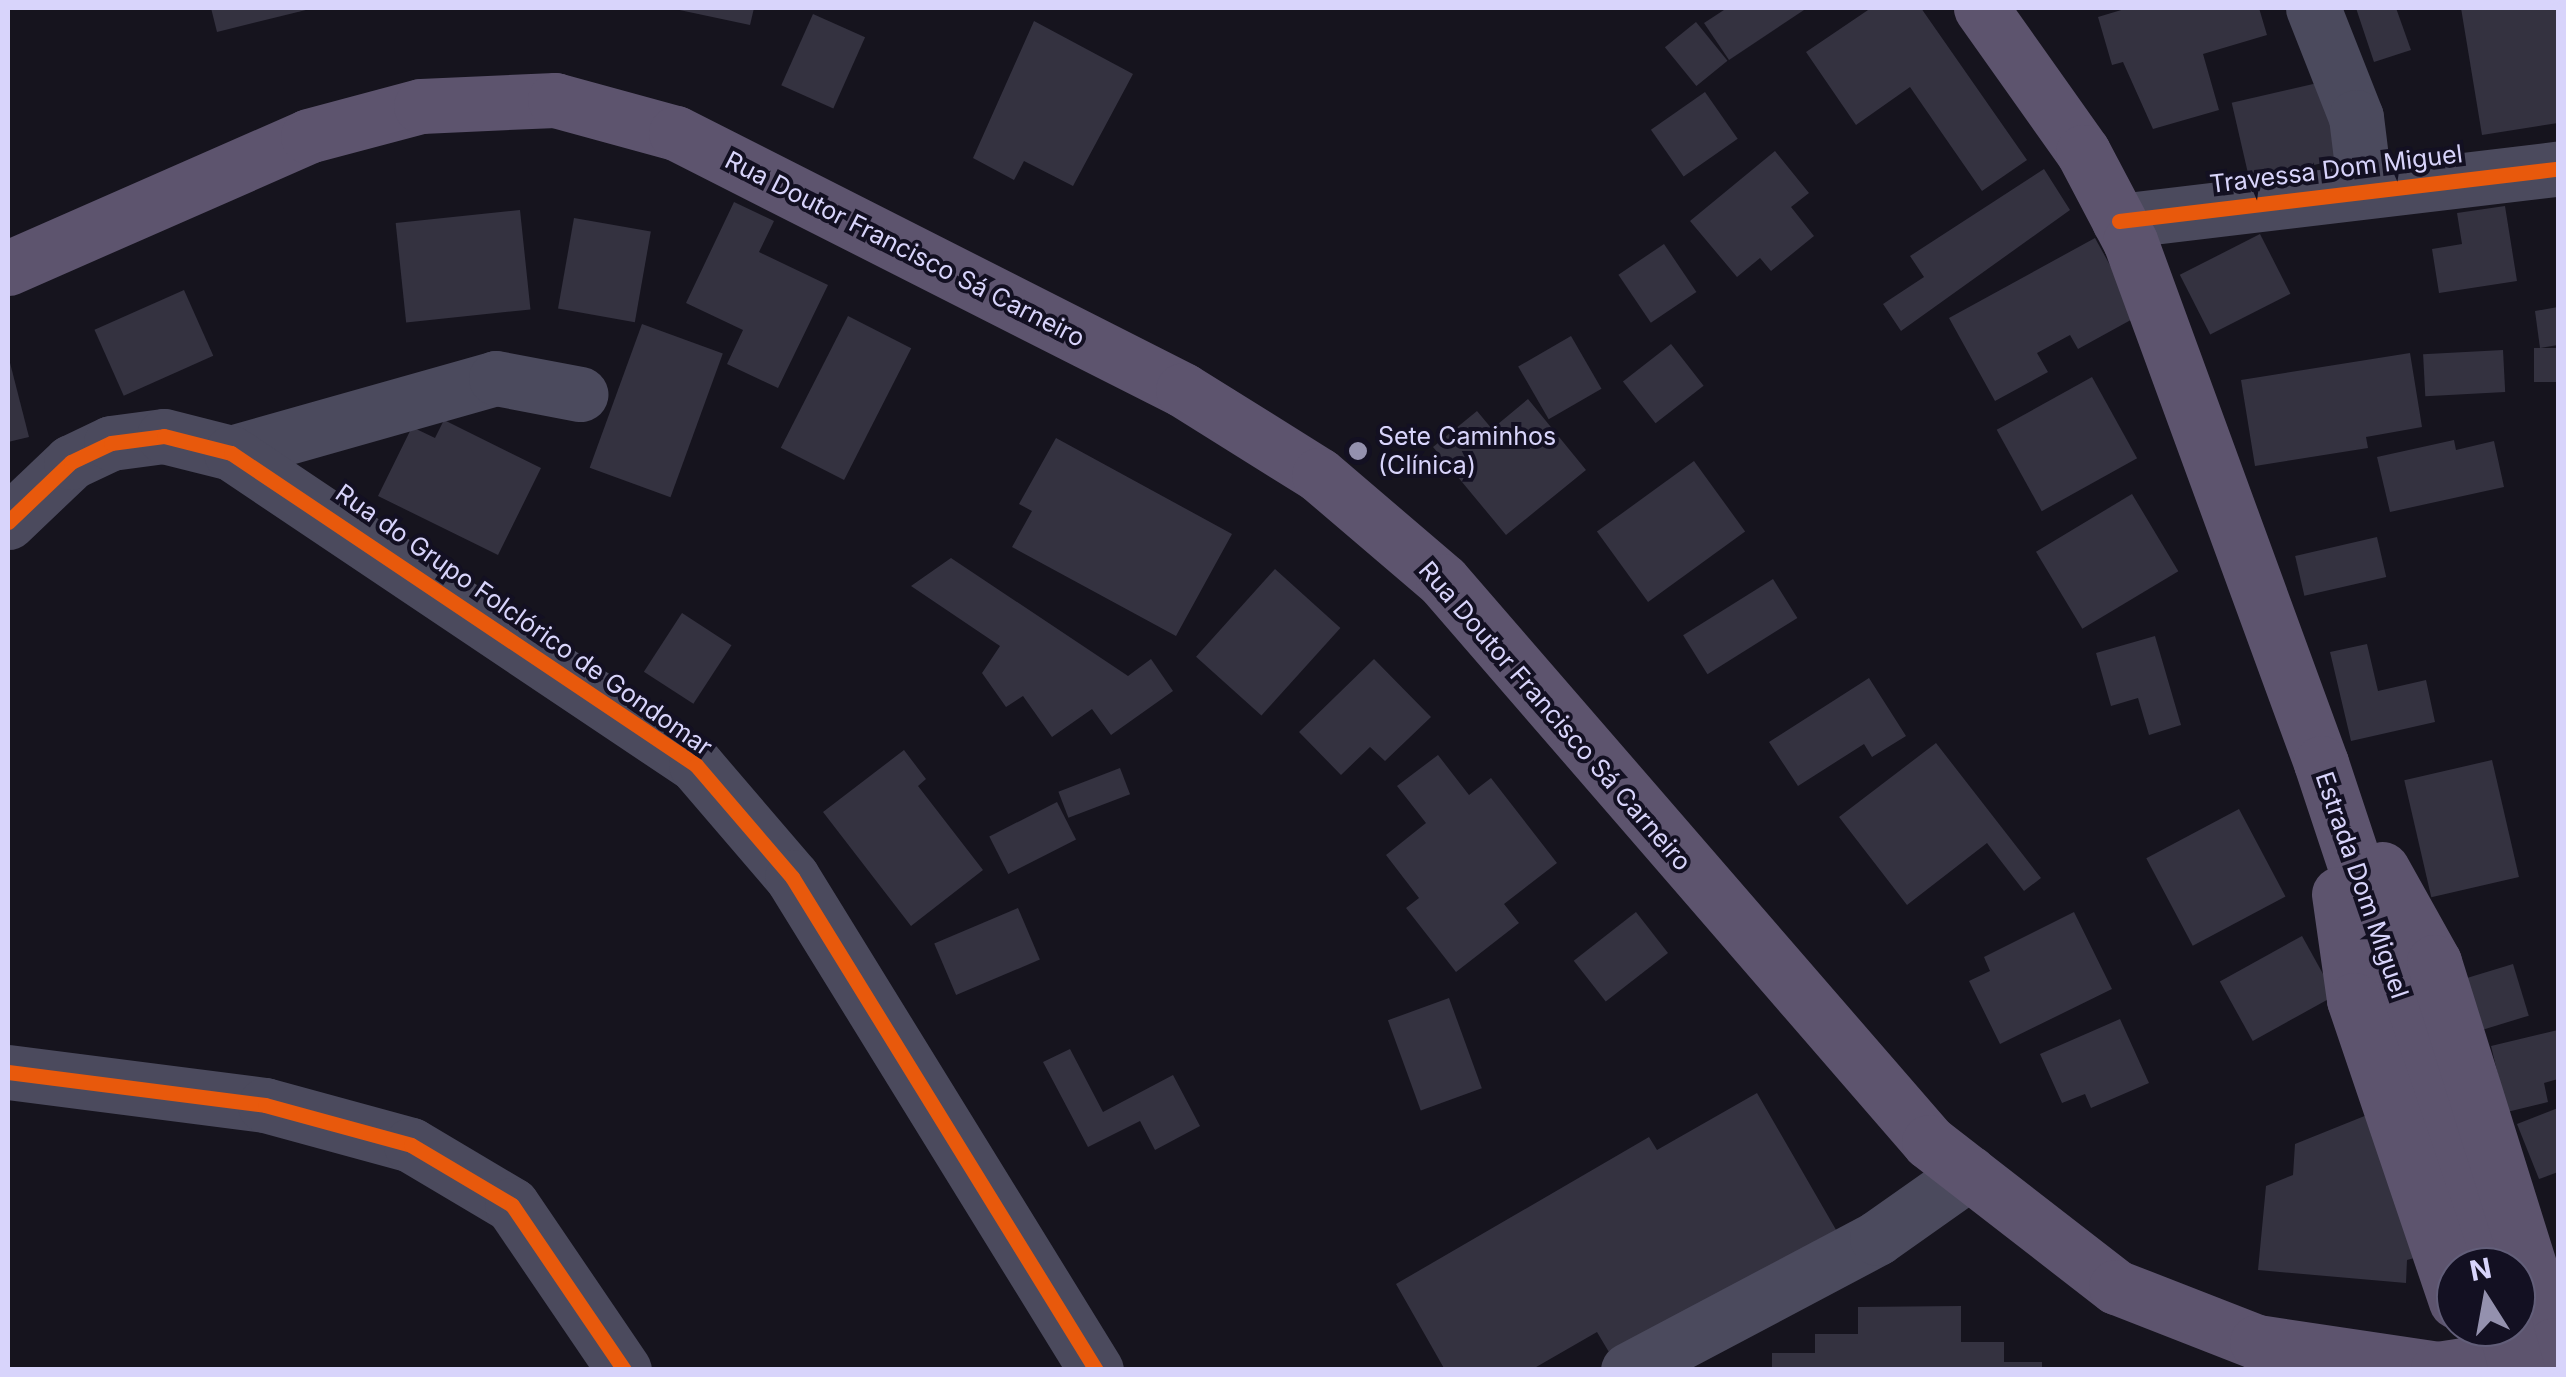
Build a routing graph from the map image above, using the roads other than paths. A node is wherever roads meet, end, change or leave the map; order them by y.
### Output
1 (2313, 8) edge
2 (1982, 14) edge
3 (2558, 169) edge
4 (2365, 190) junction
5 (2119, 221) junction
6 (8, 268) edge
7 (580, 394) dead end
8 (231, 453) junction
9 (8, 522) edge
10 (2320, 762) junction
11 (8, 1072) edge
12 (1969, 1173) junction
13 (2464, 1247) edge
14 (2481, 1247) edge
15 (2488, 1247) edge
16 (2470, 1347) edge
17 (624, 1370) edge
18 (1096, 1370) edge
19 (1628, 1370) edge

1 - 4 street
2 - 5 main road, Estrada Dom Miguel
3 - 4 street, Travessa Dom Miguel
4 - 5 street, Travessa Dom Miguel
5 - 10 main road, Estrada Dom Miguel
6 - 12 main road, Rua Doutor Francisco Sá Carneiro
7 - 8 street
8 - 9 street, Rua do Grupo Folclórico de Gondomar
8 - 18 street, Rua do Grupo Folclórico de Gondomar
10 - 13 main road
10 - 14 main road, Estrada Dom Miguel
10 - 15 main road
11 - 17 street
12 - 16 main road, Rua Doutor Francisco Sá Carneiro
12 - 19 street

